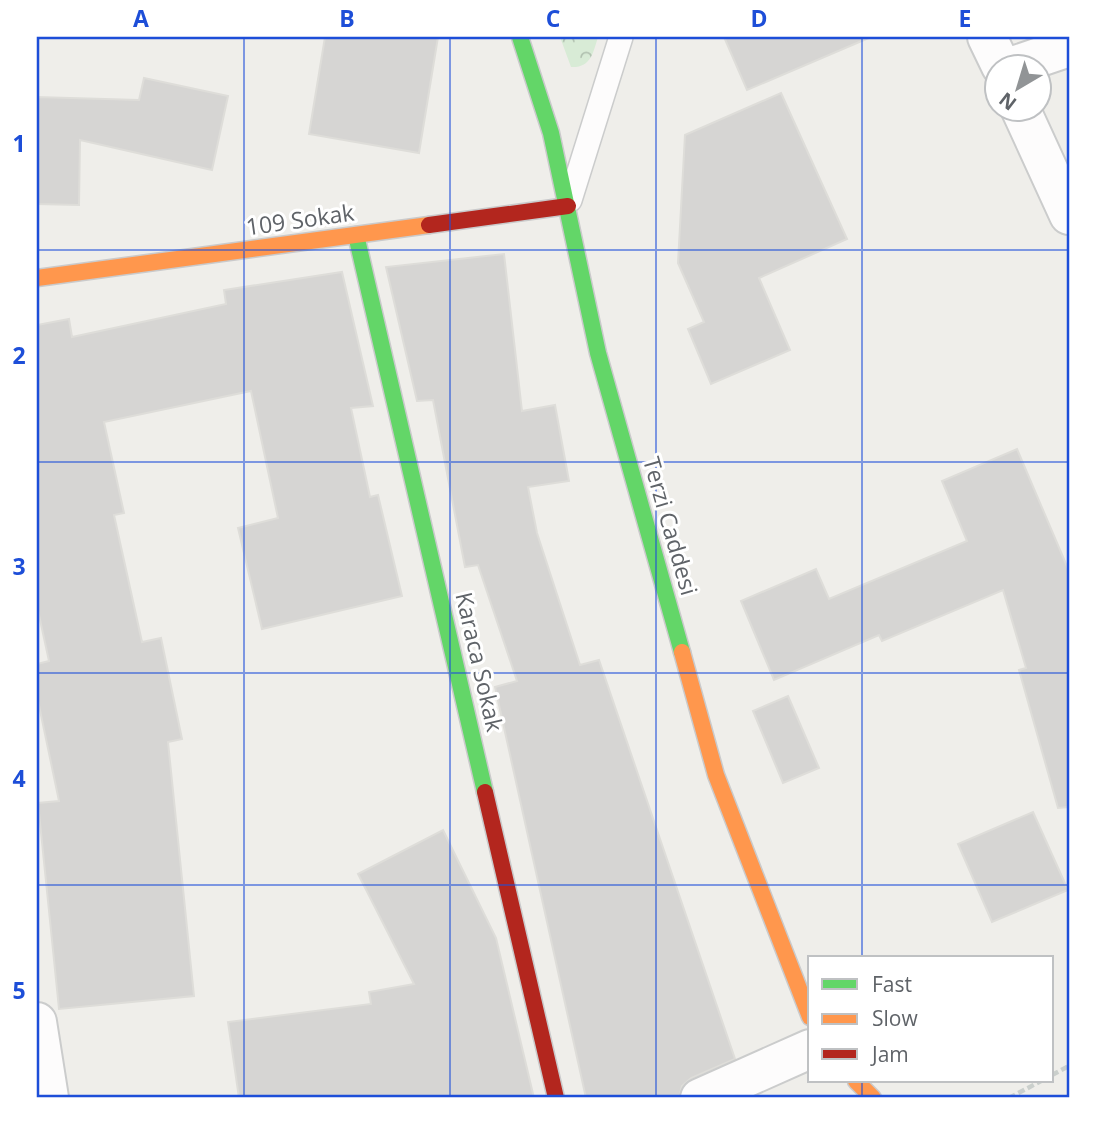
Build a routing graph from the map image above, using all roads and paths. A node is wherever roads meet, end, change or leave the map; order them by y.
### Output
1 (520, 37) edge
2 (621, 37) edge
3 (1026, 122) edge
4 (568, 206) junction
5 (1069, 215) edge
6 (356, 235) junction
7 (37, 278) edge
8 (808, 1012) edge
9 (37, 1022) edge
10 (808, 1050) edge
11 (857, 1082) edge
12 (1039, 1082) edge
13 (49, 1098) edge
14 (556, 1098) edge
15 (700, 1098) edge
16 (873, 1098) edge
17 (1009, 1098) edge

1 - 4 street, Terzi Caddesi
2 - 4 lane
3 - 5 street
4 - 6 street, 109 Sokak
4 - 8 street, Terzi Caddesi
6 - 7 street, 109 Sokak
6 - 14 street, Karaca Sokak
9 - 13 street
10 - 15 street
11 - 16 street
12 - 17 path

